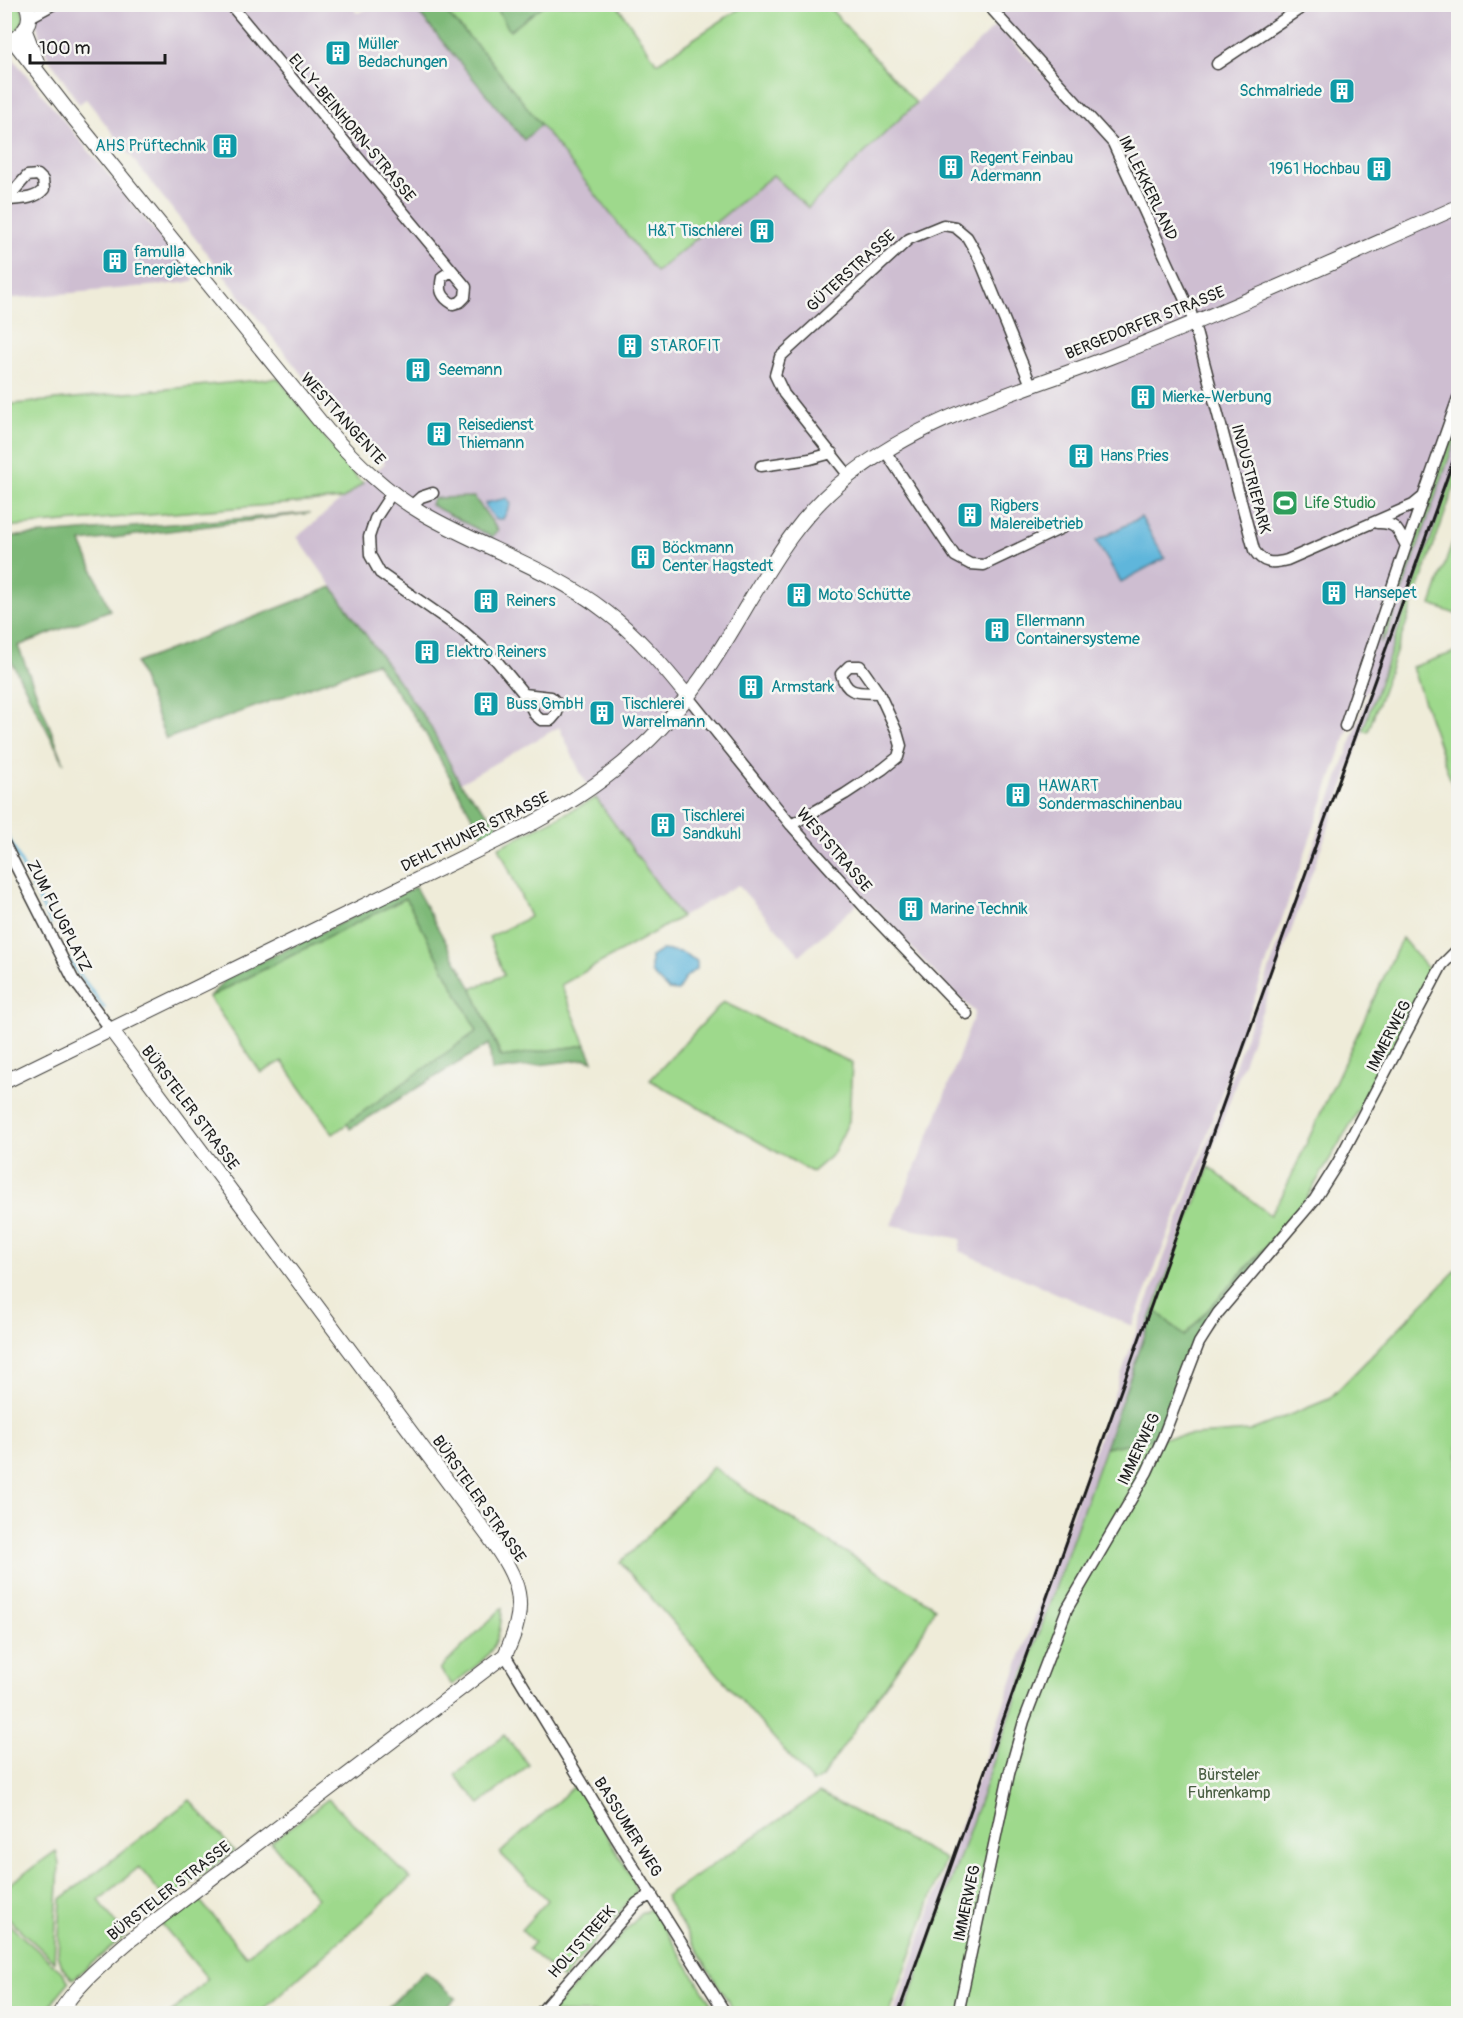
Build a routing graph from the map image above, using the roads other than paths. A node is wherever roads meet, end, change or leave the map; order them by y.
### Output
1 (54, 4) edge
2 (230, 4) edge
3 (987, 4) edge
4 (1307, 4) edge
5 (28, 11) edge
6 (1015, 17) dead end
7 (1007, 26) junction
8 (25, 31) junction
9 (8, 39) edge
10 (1217, 64) dead end
11 (45, 80) junction
12 (1458, 207) edge
13 (451, 271) dead end
14 (1194, 322) junction
15 (1031, 385) junction
16 (1458, 398) edge
17 (885, 451) junction
18 (832, 453) junction
19 (762, 466) dead end
20 (849, 476) junction
21 (392, 493) junction
22 (433, 493) dead end
23 (1424, 496) junction
24 (411, 506) junction
25 (1373, 523) junction
26 (1064, 527) dead end
27 (1406, 546) junction
28 (879, 693) dead end
29 (524, 694) dead end
30 (688, 697) junction
31 (1345, 726) dead end
32 (791, 825) junction
33 (4, 843) edge
34 (1458, 949) edge
35 (967, 1014) dead end
36 (111, 1030) junction
37 (4, 1082) edge
38 (505, 1655) junction
39 (652, 1894) junction
40 (59, 2013) edge
41 (539, 2013) edge
42 (726, 2013) edge
43 (958, 2013) edge

1 - 5 street
2 - 13 street, ELLY-BEINHORN-STRASSE
3 - 7 street, IM LEKKERLAND
4 - 10 street
5 - 8 street
6 - 7 street
7 - 14 street, IM LEKKERLAND
8 - 9 street, WESTTANGENTE
8 - 11 street, WESTTANGENTE
9 - 11 street, WESTTANGENTE
11 - 21 street, WESTTANGENTE
12 - 14 street, BERGEDORFER STRASSE
14 - 15 street, BERGEDORFER STRASSE
14 - 25 street, INDUSTRIEPARK
15 - 17 street, BERGEDORFER STRASSE
15 - 18 street, GÜTERSTRASSE
16 - 23 street
17 - 20 street, BERGEDORFER STRASSE
17 - 26 street
18 - 19 street
18 - 20 street, GÜTERSTRASSE
20 - 30 street, DEHLTHUNER STRASSE
21 - 24 street, WESTTANGENTE
21 - 29 street
22 - 24 street
23 - 25 street, INDUSTRIEPARK
23 - 27 street
24 - 30 street, WESTTANGENTE
25 - 27 street
27 - 31 street
28 - 32 street
30 - 32 street, WESTSTRASSE
30 - 36 street, DEHLTHUNER STRASSE
32 - 35 street, WESTSTRASSE
33 - 36 street, ZUM FLUGPLATZ
34 - 43 street, IMMERWEG
36 - 37 street, DEHLTHUNER STRASSE
36 - 38 street, BÜRSTELER STRASSE
38 - 39 street, BASSUMER WEG
38 - 40 street, BÜRSTELER STRASSE
39 - 41 street, HOLTSTREEK
39 - 42 street, BASSUMER WEG

